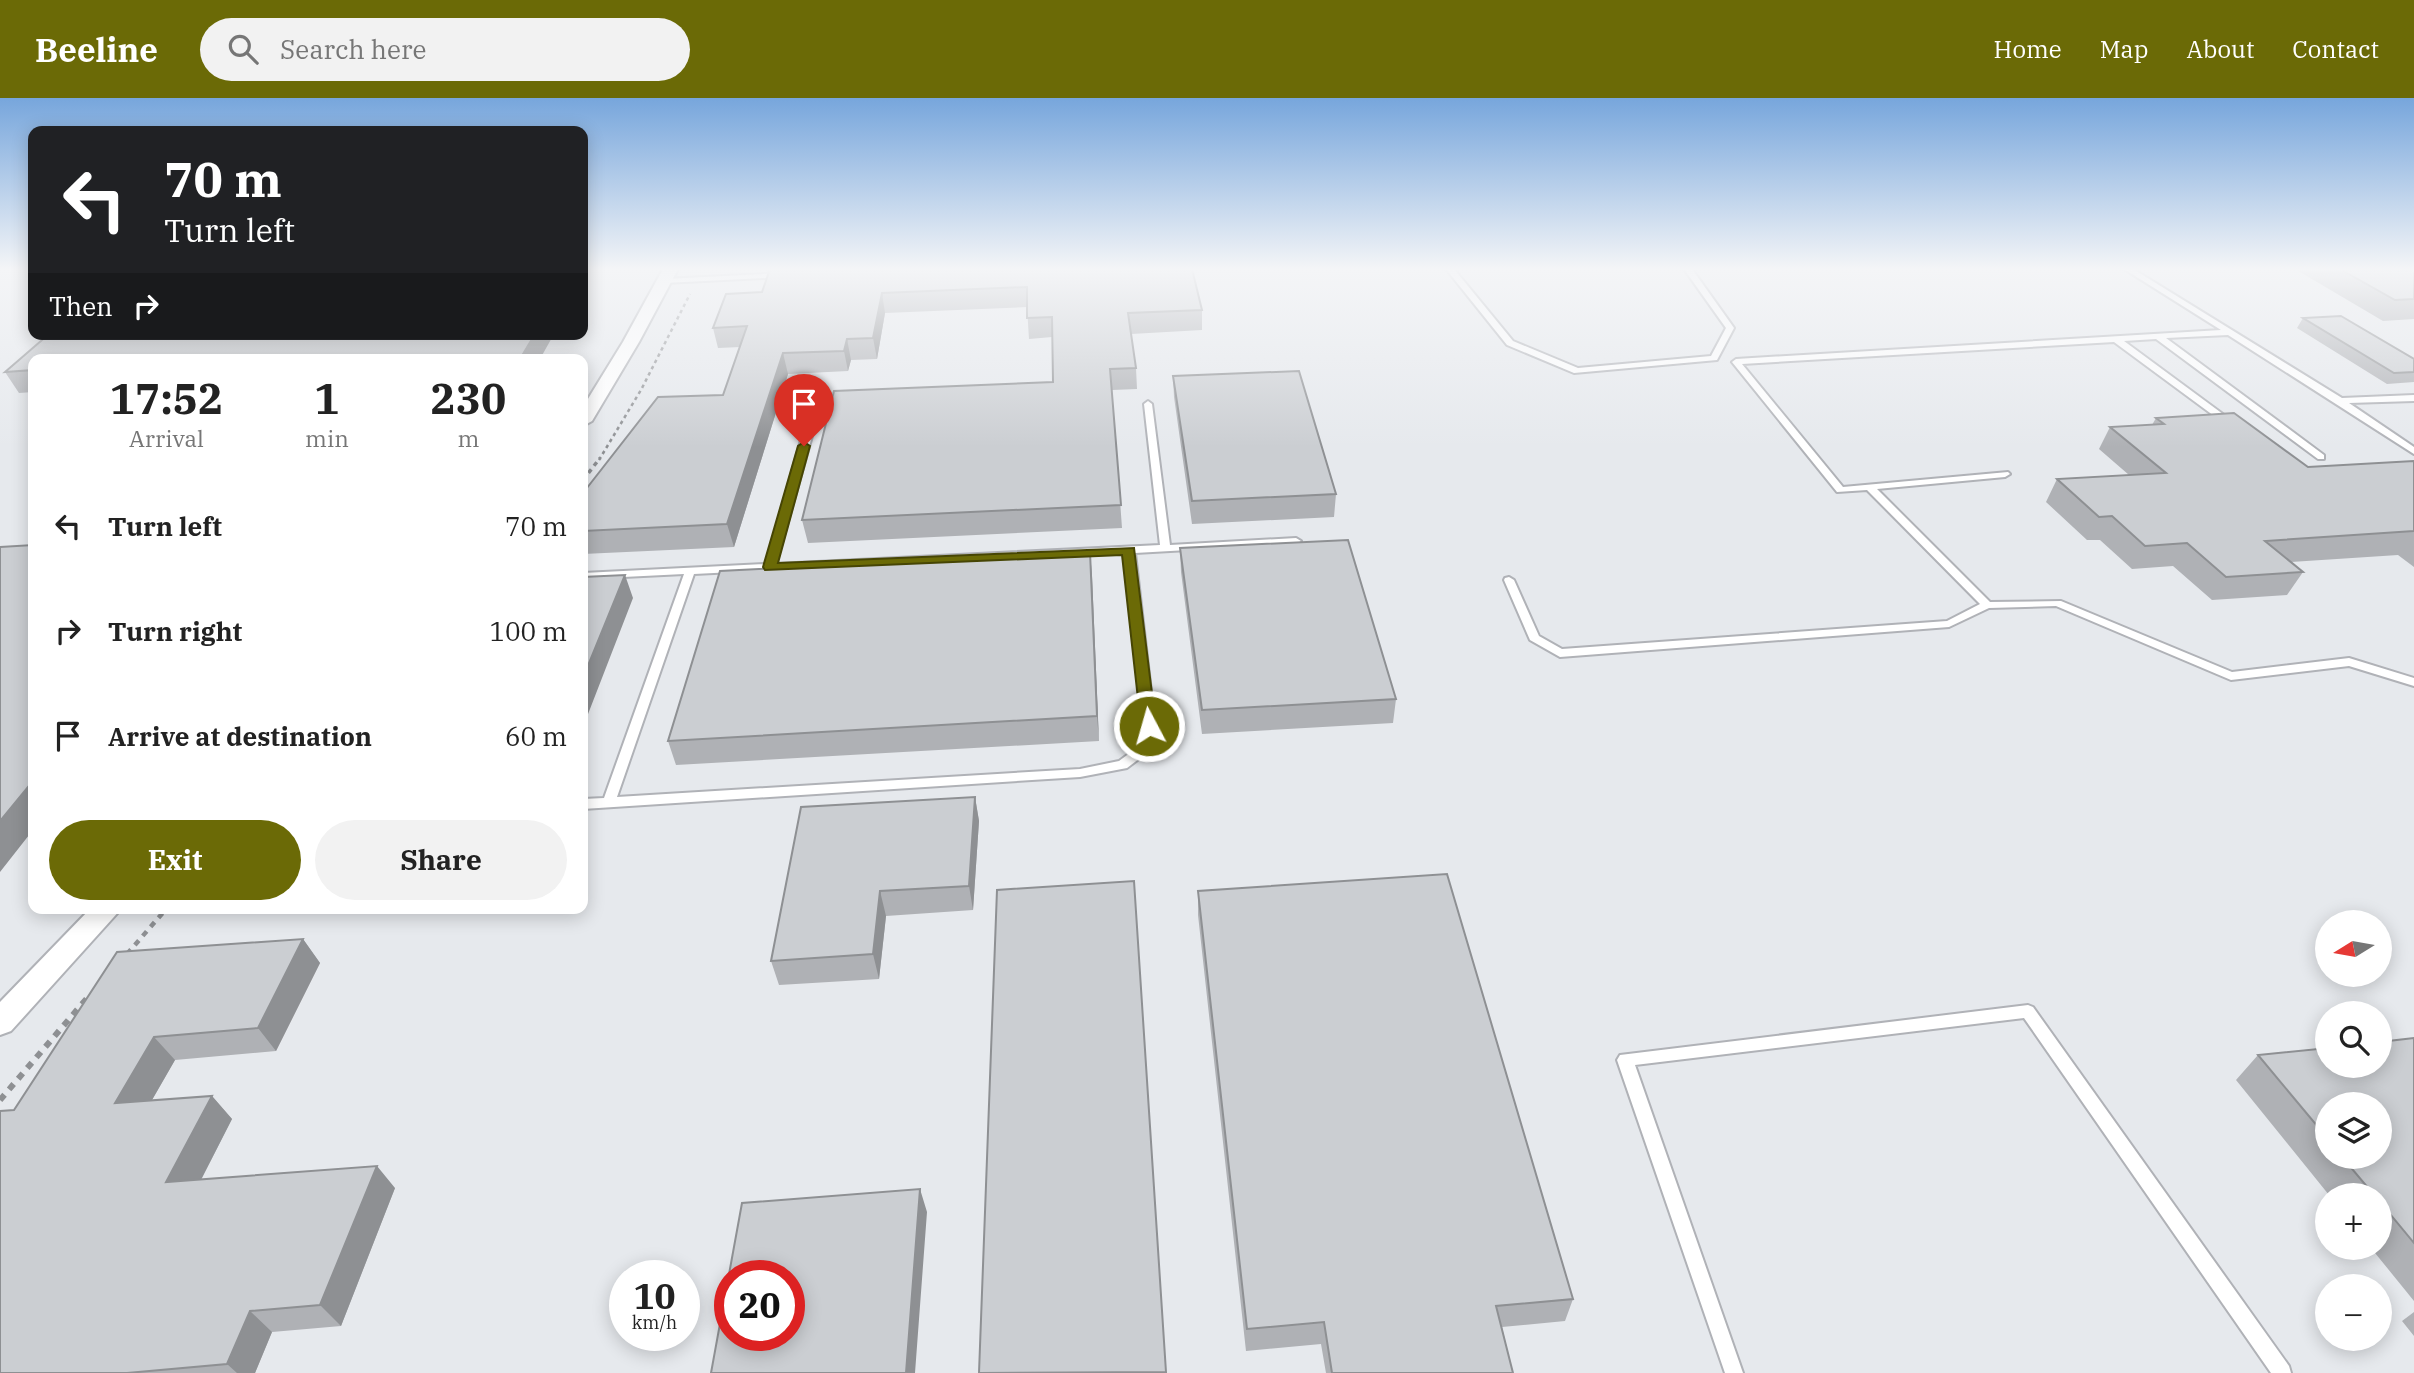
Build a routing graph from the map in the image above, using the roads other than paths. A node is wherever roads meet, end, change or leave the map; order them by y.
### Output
1 (638, 328) edge
2 (1498, 328) edge
3 (1730, 328) edge
4 (2225, 328) edge
5 (2231, 332) junction
6 (2157, 336) junction
7 (2116, 339) junction
8 (2414, 398) edge
9 (2340, 401) junction
10 (1148, 404) dead end
11 (588, 413) edge
12 (811, 422) dead end
13 (2232, 425) edge
14 (2414, 451) edge
15 (2321, 457) dead end
16 (2005, 474) dead end
17 (1870, 487) junction
18 (1296, 541) edge
19 (1165, 548) junction
20 (1129, 550) junction
21 (770, 567) junction
22 (690, 571) junction
23 (588, 576) edge
24 (1509, 580) dead end
25 (1987, 605) junction
26 (2414, 682) edge
27 (609, 802) junction
28 (588, 804) edge
29 (102, 914) edge
30 (0, 1022) edge
31 (1734, 1373) edge
32 (2282, 1373) edge

1 - 11 street
2 - 3 lane
4 - 5 lane
5 - 6 lane
5 - 9 lane
6 - 7 lane
6 - 15 lane
7 - 13 lane
7 - 17 lane
8 - 9 lane
9 - 14 lane
10 - 19 lane
12 - 21 lane
16 - 17 lane
17 - 25 lane
18 - 19 lane
19 - 20 lane
20 - 21 lane
20 - 27 lane
21 - 22 lane
22 - 23 lane
22 - 27 lane
24 - 25 lane
25 - 26 lane
27 - 28 lane
29 - 30 street
31 - 32 lane

